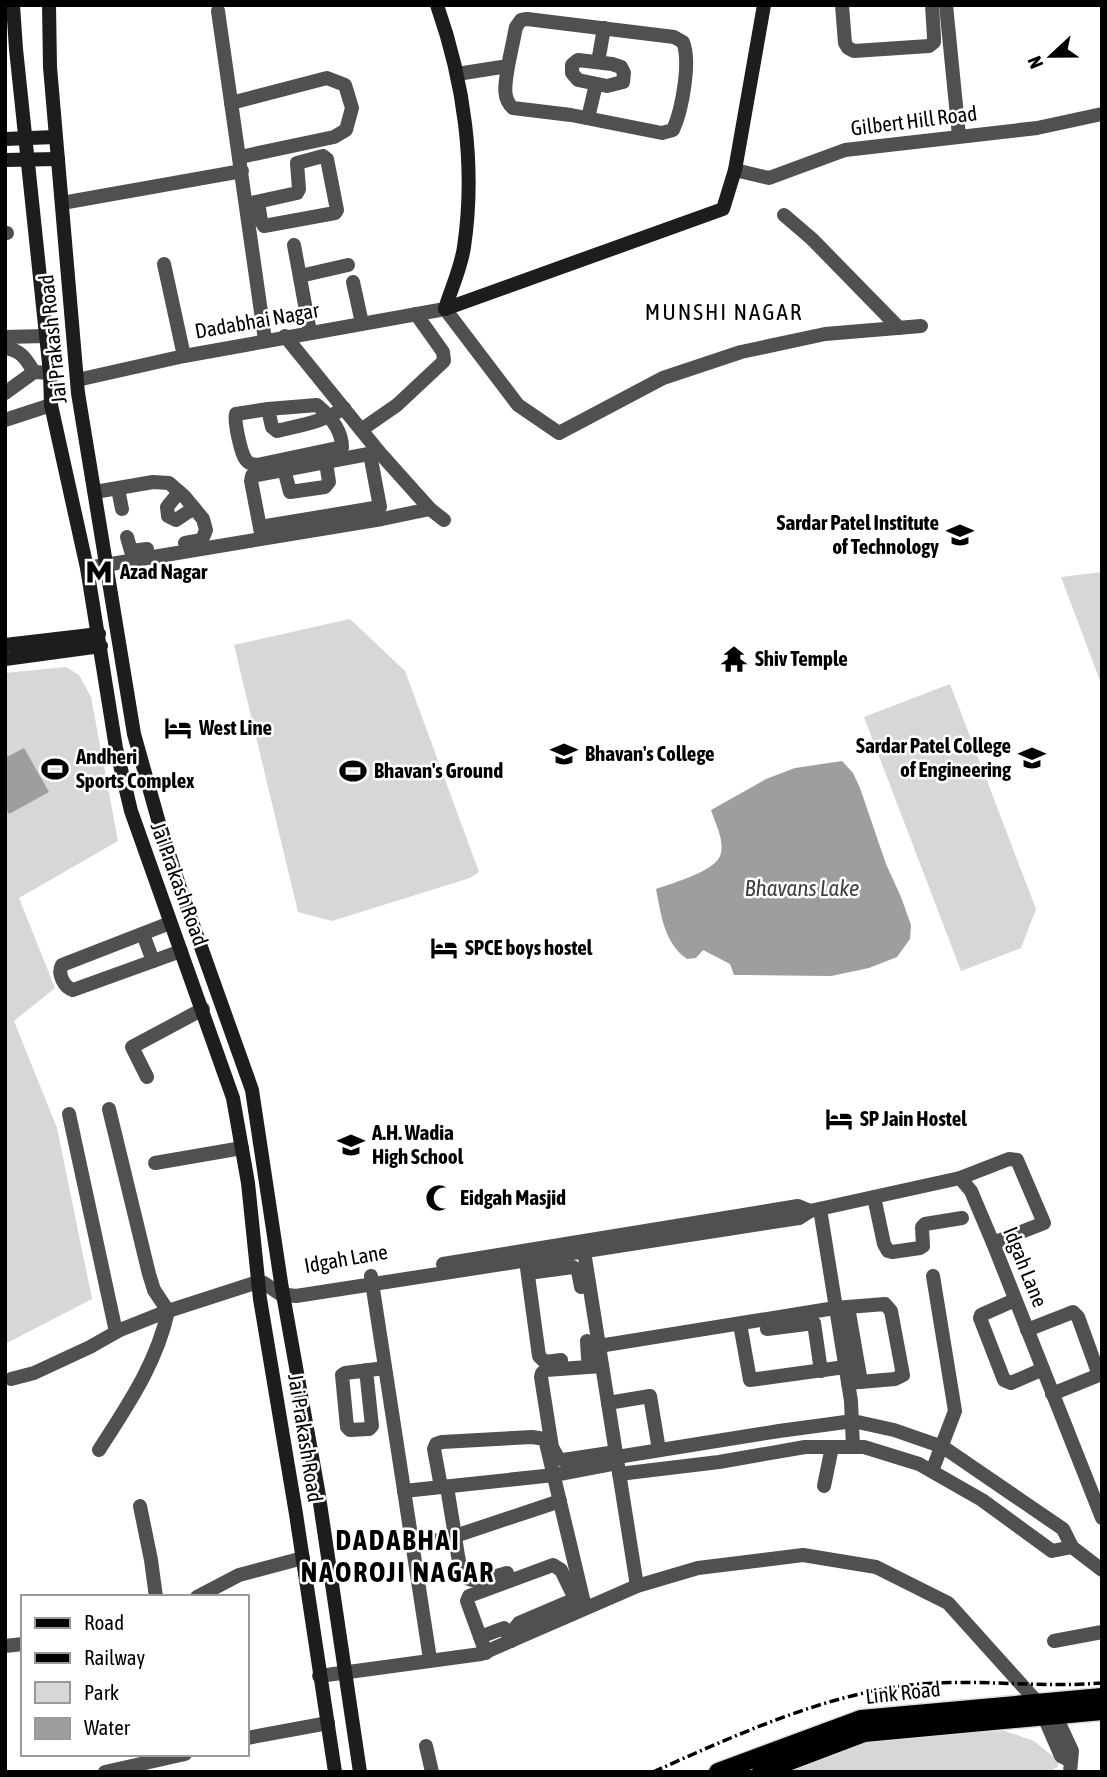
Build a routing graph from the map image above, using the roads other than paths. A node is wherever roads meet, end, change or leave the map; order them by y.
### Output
1 (13, 5) edge
2 (48, 5) edge
3 (437, 5) edge
4 (764, 5) edge
5 (842, 5) edge
6 (932, 5) edge
7 (946, 5) edge
8 (218, 11) dead end
9 (604, 28) junction
10 (598, 62) junction
11 (508, 66) junction
12 (457, 74) junction
13 (596, 84) junction
14 (231, 103) junction
15 (1102, 114) edge
16 (588, 118) junction
17 (959, 135) junction
18 (55, 137) junction
19 (5, 139) edge
20 (26, 140) junction
21 (58, 159) junction
22 (5, 160) edge
23 (28, 160) junction
24 (241, 164) junction
25 (735, 170) junction
26 (62, 202) junction
27 (252, 203) junction
28 (784, 215) dead end
29 (294, 245) dead end
30 (164, 264) dead end
31 (348, 265) dead end
32 (300, 276) junction
33 (353, 282) dead end
34 (445, 309) junction
35 (416, 314) junction
36 (362, 323) junction
37 (921, 326) dead end
38 (899, 328) junction
39 (310, 332) junction
40 (46, 336) junction
41 (285, 336) junction
42 (5, 337) edge
43 (265, 340) junction
44 (5, 348) edge
45 (184, 356) junction
46 (34, 372) junction
47 (50, 373) junction
48 (77, 380) junction
49 (5, 393) edge
50 (51, 405) junction
51 (344, 408) junction
52 (268, 409) junction
53 (331, 417) junction
54 (5, 420) edge
55 (361, 430) junction
56 (375, 453) junction
57 (326, 462) junction
58 (284, 469) junction
59 (118, 489) junction
60 (95, 492) junction
61 (179, 492) junction
62 (194, 508) junction
63 (122, 509) dead end
64 (430, 509) junction
65 (381, 513) junction
66 (444, 520) dead end
67 (261, 533) junction
68 (127, 537) dead end
69 (148, 553) junction
70 (107, 564) junction
71 (88, 568) junction
72 (100, 640) junction
73 (5, 645) edge
74 (5, 659) edge
75 (170, 923) junction
76 (143, 934) junction
77 (181, 951) junction
78 (153, 961) junction
79 (203, 1009) junction
80 (147, 1077) dead end
81 (109, 1109) dead end
82 (69, 1114) dead end
83 (242, 1148) junction
84 (155, 1163) dead end
85 (960, 1178) junction
86 (874, 1196) junction
87 (815, 1210) junction
88 (962, 1218) dead end
89 (993, 1243) junction
90 (583, 1246) junction
91 (519, 1262) junction
92 (563, 1262) junction
93 (933, 1276) dead end
94 (372, 1279) junction
95 (258, 1282) junction
96 (581, 1288) dead end
97 (286, 1294) junction
98 (1015, 1300) junction
99 (842, 1307) junction
100 (168, 1311) junction
101 (1031, 1328) junction
102 (741, 1329) junction
103 (116, 1332) junction
104 (1043, 1346) dead end
105 (595, 1354) junction
106 (845, 1367) junction
107 (385, 1368) junction
108 (1047, 1368) junction
109 (366, 1370) dead end
110 (821, 1371) junction
111 (11, 1379) dead end
112 (855, 1383) junction
113 (1056, 1392) junction
114 (608, 1402) junction
115 (853, 1421) junction
116 (715, 1441) junction
117 (832, 1447) junction
118 (853, 1447) junction
119 (943, 1447) junction
120 (665, 1449) junction
121 (99, 1450) dead end
122 (617, 1461) junction
123 (719, 1462) junction
124 (674, 1467) junction
125 (932, 1471) junction
126 (554, 1475) junction
127 (824, 1486) dead end
128 (444, 1487) junction
129 (404, 1491) junction
130 (560, 1502) junction
131 (140, 1506) dead end
132 (1102, 1518) edge
133 (455, 1536) junction
134 (412, 1546) junction
135 (1072, 1547) junction
136 (572, 1554) junction
137 (303, 1559) junction
138 (1102, 1570) edge
139 (637, 1586) junction
140 (156, 1595) edge
141 (201, 1595) edge
142 (579, 1609) junction
143 (1102, 1632) edge
144 (487, 1635) junction
145 (1054, 1641) dead end
146 (504, 1644) junction
147 (430, 1660) junction
148 (345, 1672) junction
149 (319, 1676) junction
150 (1102, 1697) edge
151 (1047, 1709) junction
152 (1102, 1712) edge
153 (328, 1723) junction
154 (248, 1738) edge
155 (426, 1746) dead end
156 (176, 1756) edge
157 (1069, 1768) edge
158 (105, 1772) edge
159 (335, 1772) edge
160 (360, 1772) edge
161 (432, 1772) edge
162 (718, 1772) edge
163 (761, 1772) edge

1 - 20 main road, Jai Prakash Road
2 - 18 main road, Jai Prakash Road
3 - 12 main road
4 - 25 main road
5 - 6 street
7 - 17 street
8 - 14 street
9 - 10 street
9 - 11 street
9 - 16 street
10 - 13 street
10 - 13 street
11 - 12 street
11 - 16 street
12 - 34 main road
13 - 16 street
14 - 24 street
14 - 24 street
15 - 17 street, Gilbert Hill Road
17 - 25 street, Gilbert Hill Road
18 - 20 main road
18 - 21 main road, Jai Prakash Road
19 - 20 main road
20 - 23 main road, Jai Prakash Road
21 - 23 main road
21 - 26 main road, Jai Prakash Road
22 - 23 main road
23 - 40 main road, Jai Prakash Road
24 - 26 street
24 - 27 street
25 - 34 main road
26 - 48 main road, Jai Prakash Road
27 - 27 street
27 - 43 street
28 - 38 street
29 - 32 street
30 - 45 street
31 - 32 street
32 - 39 street
33 - 36 street
34 - 35 street, Dadabhai Nagar
34 - 38 street
35 - 36 street, Dadabhai Nagar
35 - 55 street
36 - 39 street, Dadabhai Nagar
37 - 38 street
39 - 41 street, Dadabhai Nagar
40 - 42 street
40 - 47 main road, Jai Prakash Road
41 - 43 street, Dadabhai Nagar
41 - 51 street
43 - 45 street, Dadabhai Nagar
44 - 46 street
45 - 48 street, Dadabhai Nagar
46 - 47 street
46 - 49 street
47 - 50 main road, Jai Prakash Road
48 - 60 main road, Jai Prakash Road
50 - 54 street
50 - 71 main road, Jai Prakash Road
51 - 53 street
51 - 55 street
52 - 53 street
52 - 53 street
52 - 53 street
55 - 56 street
56 - 57 street
56 - 64 street
56 - 65 street
57 - 58 street
57 - 58 street
58 - 67 street
59 - 60 street
59 - 61 street
59 - 63 street
60 - 70 main road, Jai Prakash Road
61 - 62 street
61 - 62 street
62 - 69 street
64 - 65 street
64 - 66 street
65 - 67 street
67 - 69 street
68 - 69 street
69 - 70 street
70 - 71 street
70 - 97 main road, Jai Prakash Road
71 - 72 main road, Jai Prakash Road
72 - 73 main road
72 - 74 main road
72 - 75 main road, Jai Prakash Road
75 - 76 street
75 - 77 main road, Jai Prakash Road
76 - 78 street
76 - 78 street
77 - 78 street
77 - 79 main road, Jai Prakash Road
79 - 80 street
79 - 83 main road, Jai Prakash Road
81 - 100 street
82 - 103 street
83 - 84 street
83 - 95 main road, Jai Prakash Road
85 - 86 street, Idgah Lane
85 - 89 street, Idgah Lane
85 - 89 street
86 - 87 street, Idgah Lane
86 - 88 street
87 - 90 street, Idgah Lane
87 - 99 street
89 - 98 street, Idgah Lane
90 - 91 street, Idgah Lane
90 - 92 street, Idgah Lane
90 - 105 street
91 - 92 street, Idgah Lane
91 - 94 street, Idgah Lane
91 - 105 street
92 - 96 street
93 - 119 street
94 - 97 street, Idgah Lane
94 - 107 street
95 - 97 street
95 - 100 street
95 - 137 main road, Jai Prakash Road
97 - 148 main road, Jai Prakash Road
98 - 101 street, Idgah Lane
98 - 108 street
99 - 102 street
99 - 106 street
99 - 112 street
99 - 112 street
100 - 103 street
100 - 121 street
101 - 104 street
101 - 108 street, Idgah Lane
101 - 113 street
102 - 105 street
102 - 110 street
102 - 110 street
103 - 111 street
105 - 114 street
105 - 122 street
106 - 110 street
106 - 112 street
107 - 109 street
107 - 129 street
108 - 113 street, Idgah Lane
112 - 115 street
113 - 132 street, Idgah Lane
114 - 120 street
114 - 122 street
115 - 116 street
115 - 118 street
115 - 119 street
116 - 120 street
116 - 123 street
117 - 118 street
117 - 123 street
117 - 127 street
118 - 125 street
119 - 125 street
119 - 135 street
120 - 122 street
120 - 124 street
122 - 124 street
122 - 126 street
122 - 139 street
123 - 124 street
125 - 135 street
126 - 128 street
126 - 128 street
126 - 130 street
128 - 129 street
128 - 133 street
129 - 134 street
130 - 133 street
130 - 136 street
131 - 140 street
133 - 134 street
133 - 136 street
134 - 147 street
135 - 138 street
136 - 142 street
137 - 141 street
137 - 149 main road, Jai Prakash Road
139 - 142 street
139 - 151 street
142 - 144 street
142 - 146 street
143 - 145 street
144 - 146 street
144 - 146 street
146 - 147 street
147 - 148 street
148 - 149 street
148 - 160 main road, Jai Prakash Road
149 - 153 main road, Jai Prakash Road
150 - 151 main road, Link Road
151 - 152 main road
151 - 157 street
151 - 162 main road, Link Road
151 - 163 main road, Link Road
153 - 154 street
153 - 159 main road, Jai Prakash Road
155 - 161 street
156 - 158 street

